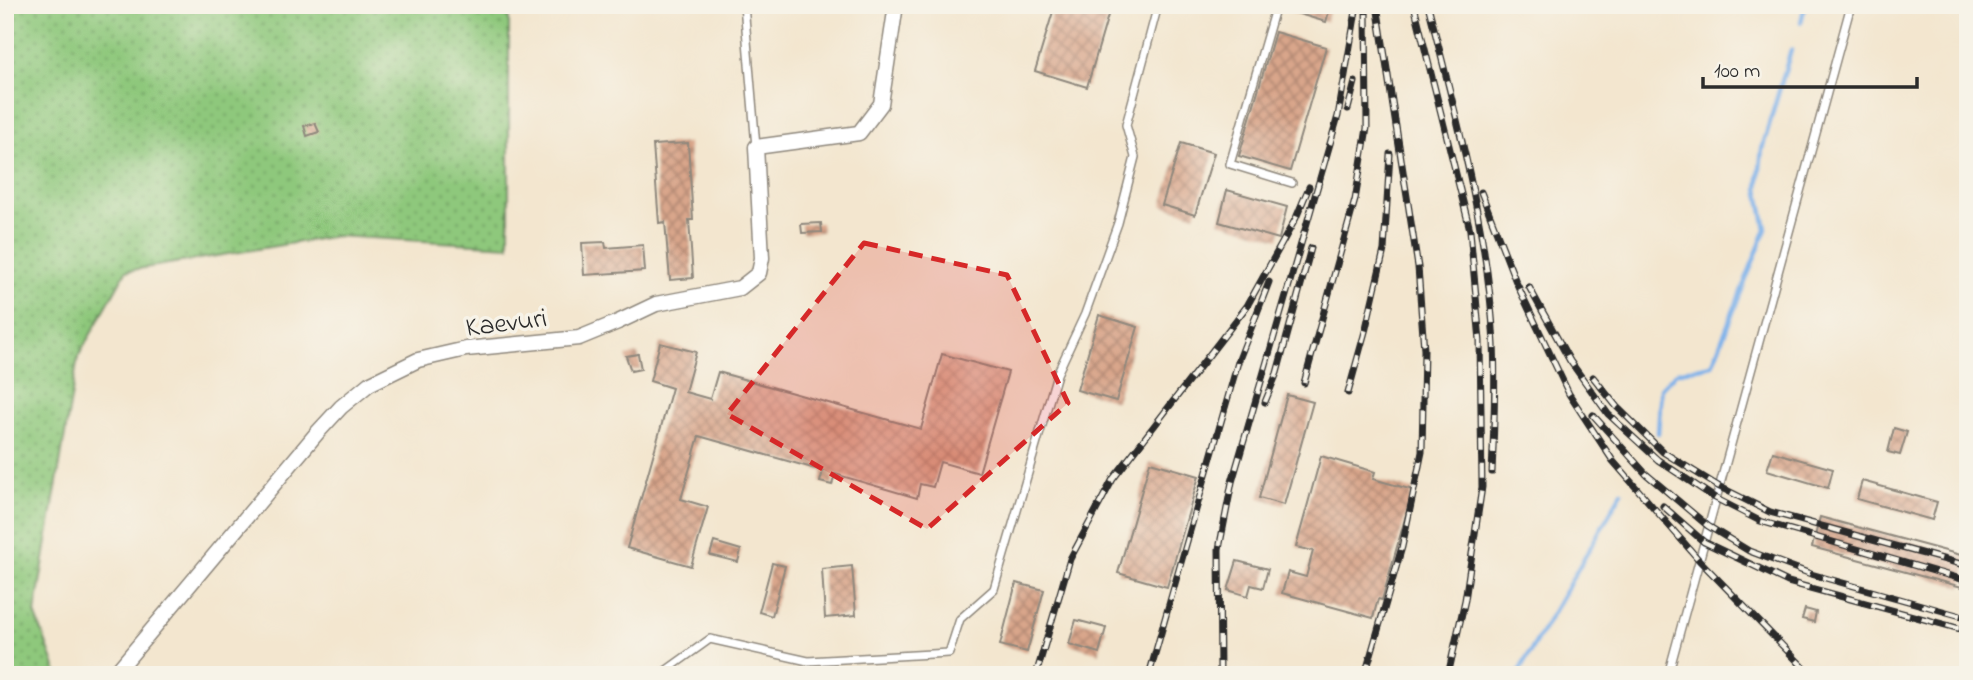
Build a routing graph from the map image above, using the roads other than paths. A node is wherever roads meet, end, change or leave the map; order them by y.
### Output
1 (744, 5) edge
2 (896, 5) edge
3 (1158, 5) edge
4 (1276, 5) edge
5 (1851, 5) edge
6 (756, 147) junction
7 (1292, 183) dead end
8 (114, 675) edge
9 (663, 675) edge
10 (1668, 675) edge

1 - 6 lane, Kaevuri
2 - 6 street
3 - 9 lane
4 - 7 lane
5 - 10 lane
6 - 8 street, Kaevuri

